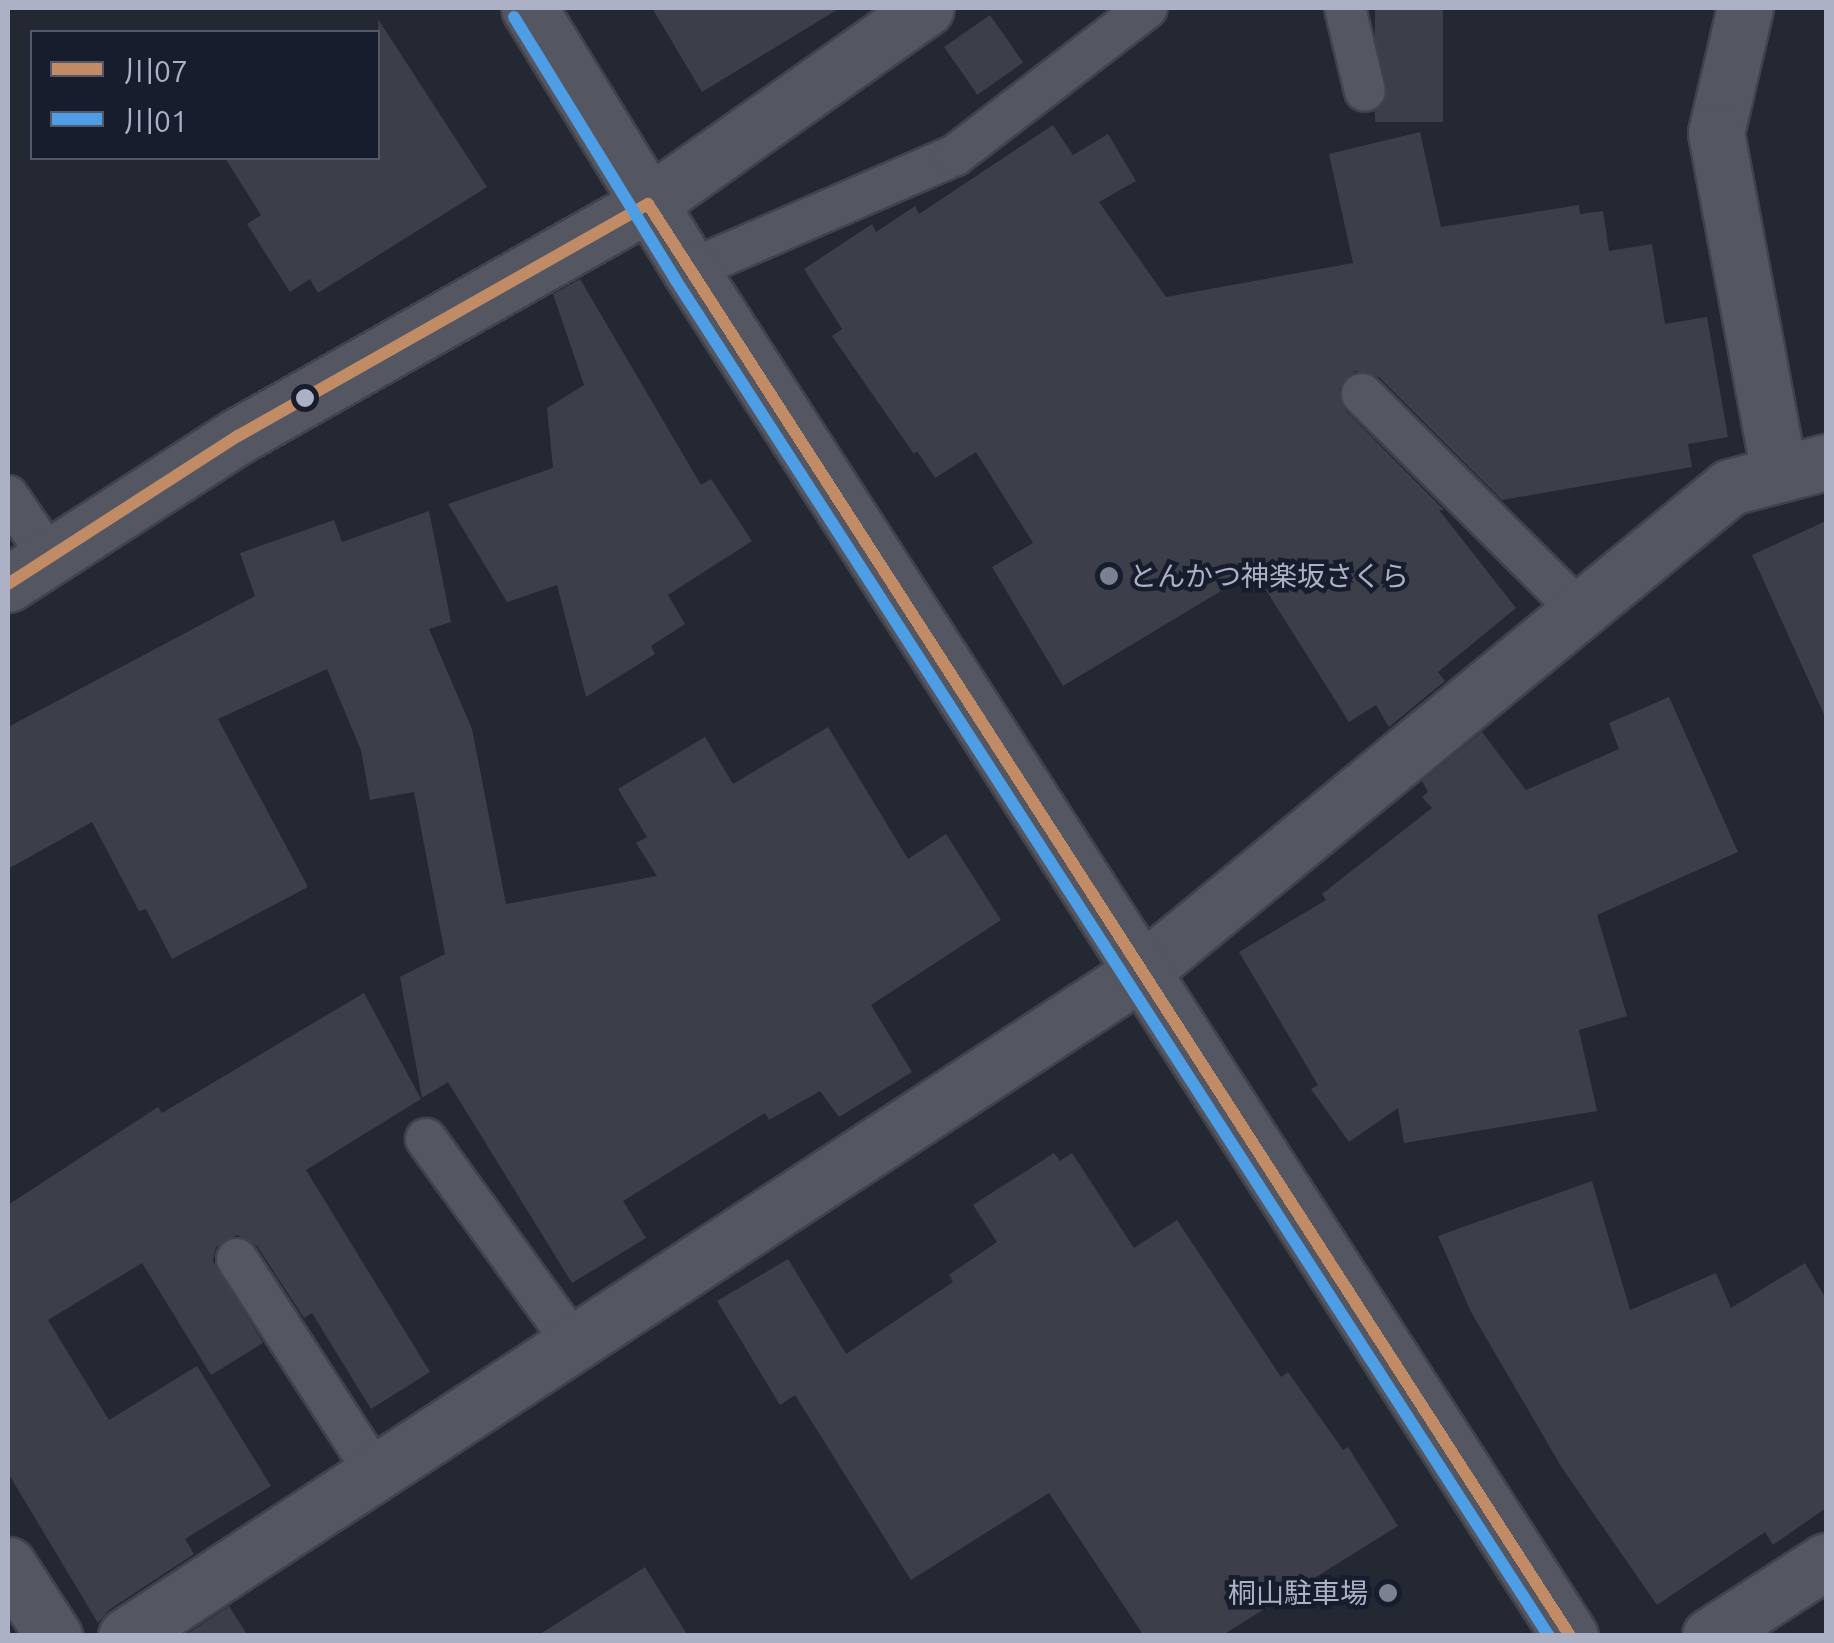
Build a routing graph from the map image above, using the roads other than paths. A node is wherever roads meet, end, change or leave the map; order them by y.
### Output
1 (529, 8) edge
2 (926, 8) edge
3 (1146, 8) edge
4 (1345, 8) edge
5 (1745, 8) edge
6 (1365, 90) dead end
7 (648, 204) junction
8 (690, 270) junction
9 (1362, 394) dead end
10 (1803, 468) edge
11 (8, 496) edge
12 (28, 570) edge
13 (1580, 611) junction
14 (1141, 972) junction
15 (426, 1139) dead end
16 (236, 1260) dead end
17 (574, 1342) junction
18 (375, 1472) junction
19 (1826, 1561) edge
20 (8, 1565) edge
21 (54, 1636) edge
22 (126, 1636) edge
23 (1570, 1636) edge
24 (1710, 1636) edge

1 - 7 street
2 - 7 street
3 - 8 lane
4 - 6 lane
5 - 10 street
7 - 8 street
7 - 12 street
8 - 14 street
9 - 13 lane
10 - 13 street
11 - 12 lane
13 - 14 street
14 - 17 street
14 - 23 street
15 - 17 lane
16 - 18 lane
17 - 18 street
18 - 22 street
19 - 24 street
20 - 21 street

